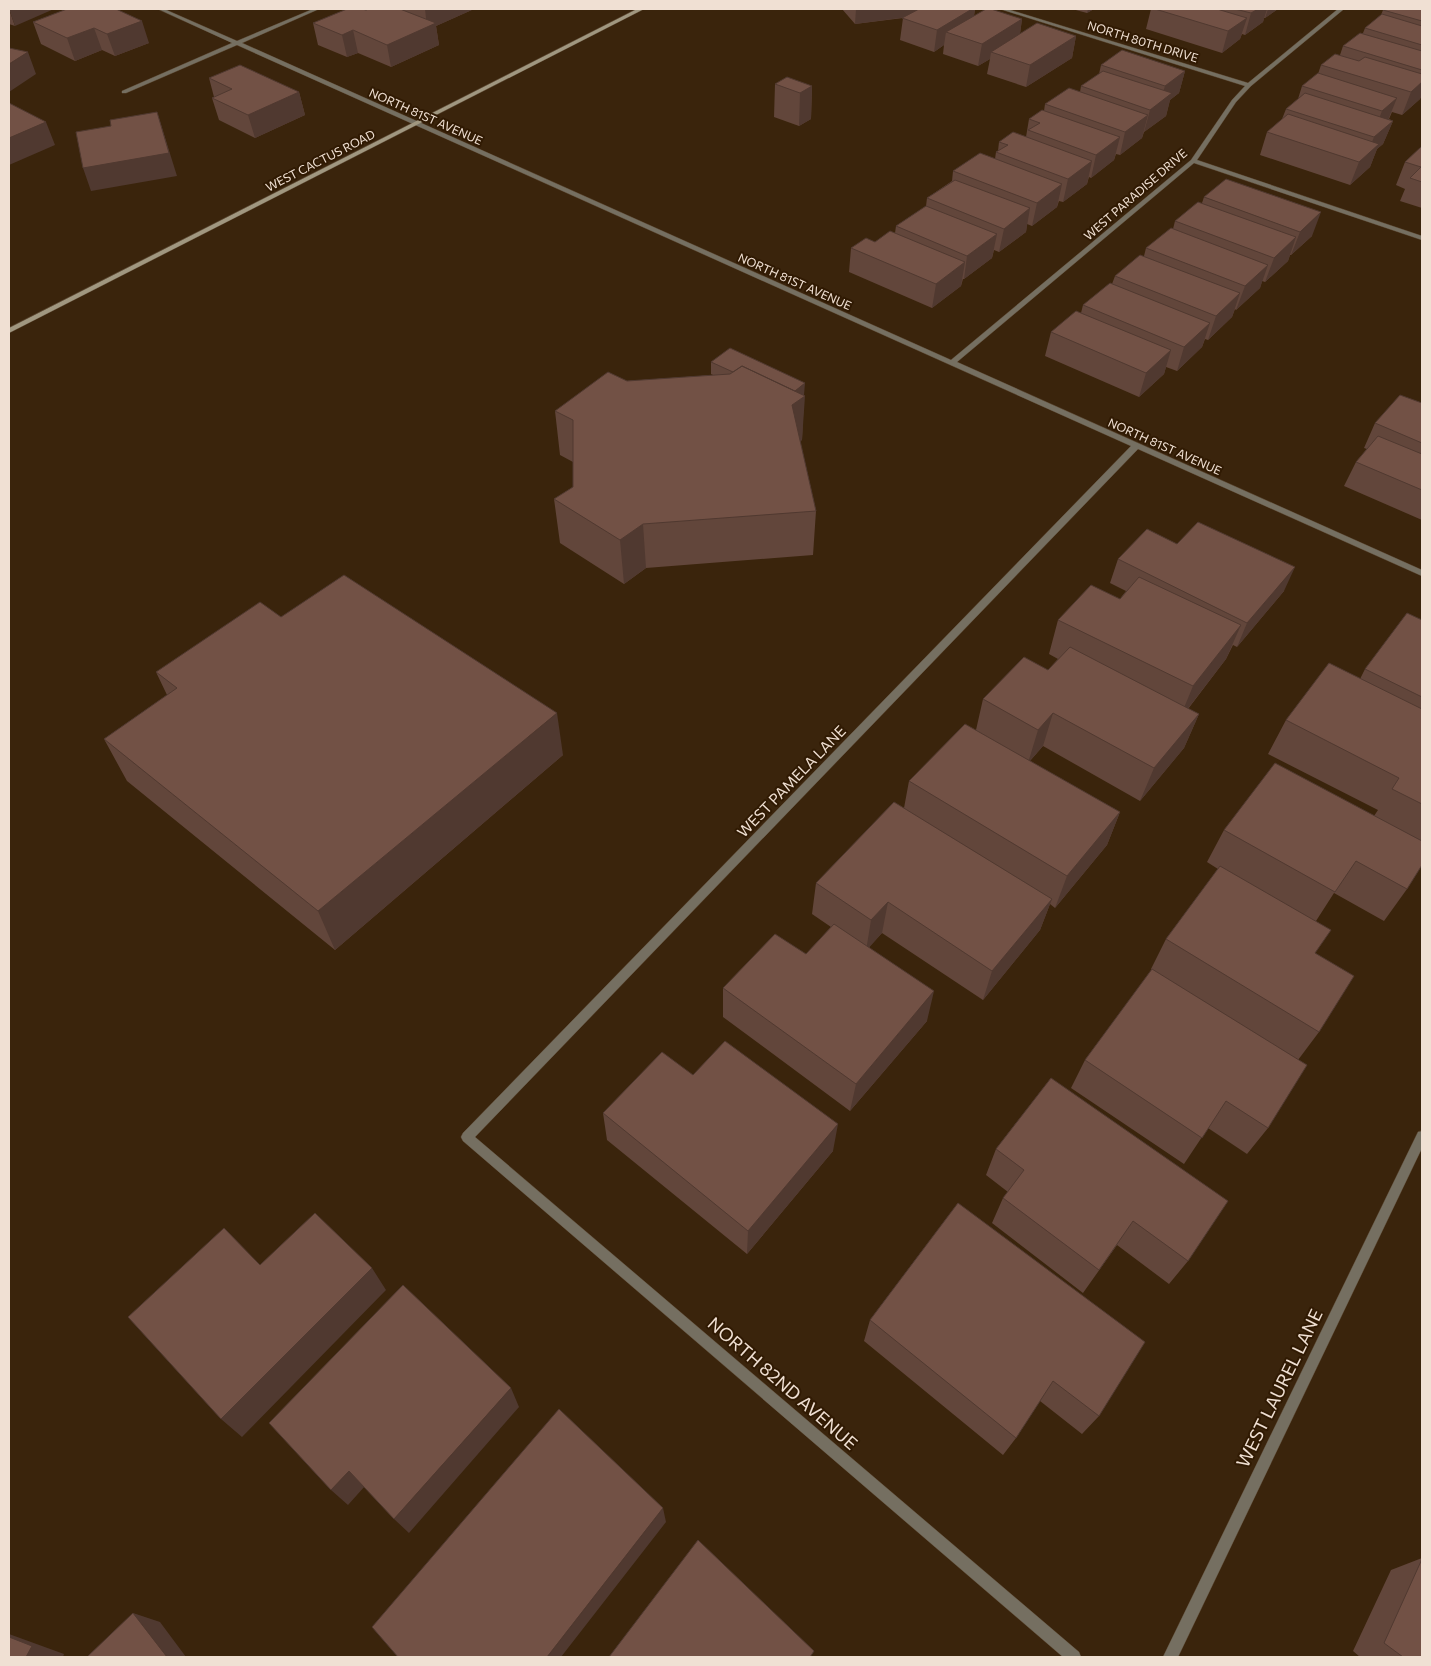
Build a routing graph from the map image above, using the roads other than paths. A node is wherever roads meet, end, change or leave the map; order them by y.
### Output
1 (160, 9) edge
2 (316, 9) edge
3 (641, 9) edge
4 (1002, 9) edge
5 (1341, 9) edge
6 (236, 44) junction
7 (1248, 85) junction
8 (124, 92) dead end
9 (415, 124) junction
10 (1193, 162) junction
11 (1422, 238) edge
12 (9, 331) edge
13 (952, 363) junction
14 (1136, 446) junction
15 (1422, 573) edge
16 (1422, 1136) edge
17 (467, 1137) joint
18 (1074, 1657) edge
19 (1170, 1657) edge

1 - 6 street, NORTH 81ST AVENUE
2 - 6 street
3 - 9 main road, WEST CACTUS ROAD
4 - 7 street, NORTH 80TH DRIVE
5 - 7 street, WEST PARADISE DRIVE
6 - 8 street
6 - 9 street, NORTH 81ST AVENUE
7 - 10 street, WEST PARADISE DRIVE
9 - 12 main road, WEST CACTUS ROAD
9 - 13 street, NORTH 81ST AVENUE
10 - 11 street
10 - 13 street, WEST PARADISE DRIVE
13 - 14 street, NORTH 81ST AVENUE
14 - 15 street, NORTH 81ST AVENUE
14 - 17 street, WEST PAMELA LANE
16 - 19 street, WEST LAUREL LANE
17 - 18 street, NORTH 82ND AVENUE

